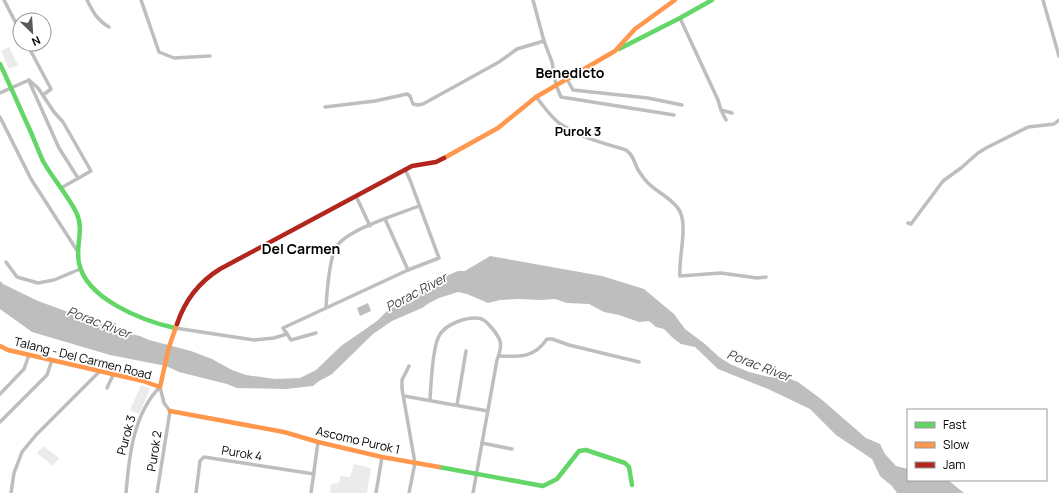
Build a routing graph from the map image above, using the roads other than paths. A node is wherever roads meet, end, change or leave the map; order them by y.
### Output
1 (4, 0) edge
2 (87, 0) edge
3 (141, 0) edge
4 (533, 0) edge
5 (675, 0) edge
6 (712, 0) edge
7 (1043, 0) edge
8 (12, 16) edge
9 (680, 18) junction
10 (109, 27) dead end
11 (544, 41) junction
12 (615, 50) junction
13 (31, 52) edge
14 (210, 56) dead end
15 (1059, 56) edge
16 (0, 64) edge
17 (567, 79) junction
18 (29, 80) junction
19 (556, 86) junction
20 (10, 88) junction
21 (0, 93) edge
22 (43, 95) junction
23 (536, 97) junction
24 (682, 105) dead end
25 (325, 107) dead end
26 (721, 110) junction
27 (732, 113) dead end
28 (674, 115) dead end
29 (0, 117) edge
30 (726, 120) dead end
31 (1059, 120) edge
32 (405, 169) junction
33 (78, 178) junction
34 (61, 188) junction
35 (356, 196) junction
36 (419, 206) junction
37 (386, 219) junction
38 (908, 223) dead end
39 (370, 226) junction
40 (78, 252) junction
41 (6, 262) dead end
42 (80, 270) junction
43 (408, 270) junction
44 (766, 277) dead end
45 (326, 307) junction
46 (175, 328) junction
47 (316, 333) dead end
48 (287, 334) junction
49 (0, 346) edge
50 (466, 352) dead end
51 (29, 355) junction
52 (499, 356) junction
53 (52, 360) junction
54 (639, 362) dead end
55 (409, 366) dead end
56 (99, 372) junction
57 (113, 376) junction
58 (160, 387) junction
59 (107, 388) dead end
60 (0, 394) edge
61 (404, 396) junction
62 (430, 400) junction
63 (457, 405) junction
64 (170, 411) junction
65 (488, 411) junction
66 (0, 422) edge
67 (318, 442) junction
68 (482, 443) junction
69 (512, 449) dead end
70 (382, 457) junction
71 (415, 463) junction
72 (314, 474) junction
73 (476, 474) junction
74 (632, 485) dead end
75 (12, 493) edge
76 (126, 493) edge
77 (157, 493) edge
78 (196, 493) edge
79 (311, 493) edge
80 (376, 493) edge
81 (410, 493) edge
82 (474, 493) edge

1 - 8 street
2 - 10 street
3 - 14 street
4 - 11 street
5 - 12 street
6 - 9 street
7 - 15 street
9 - 12 street
9 - 26 street
11 - 19 street
11 - 25 street
12 - 17 street
13 - 22 street
16 - 20 street
17 - 19 street
17 - 24 street
18 - 20 street
18 - 22 street
18 - 33 street
19 - 23 street
19 - 28 street
20 - 21 street
20 - 34 street
22 - 33 street
23 - 32 street
23 - 44 street
26 - 27 street
26 - 30 street
29 - 40 street
31 - 38 street
32 - 35 street
32 - 36 street
33 - 34 street
34 - 40 street
35 - 39 street
35 - 46 street
36 - 37 street
36 - 43 street
37 - 39 street
37 - 43 street
39 - 45 street
40 - 42 street
41 - 42 street
42 - 46 street
43 - 45 street
45 - 48 street
46 - 48 street
46 - 58 street
47 - 48 street
49 - 51 street, Talang - Del Carmen Road
50 - 63 street
51 - 53 street, Talang - Del Carmen Road
51 - 60 street
52 - 54 street
52 - 62 street
52 - 65 street
53 - 56 street, Talang - Del Carmen Road
53 - 66 street
55 - 61 street
56 - 57 street, Talang - Del Carmen Road
56 - 75 street
57 - 58 street, Talang - Del Carmen Road
57 - 59 street
58 - 64 street, Talang - Del Carmen Road
58 - 76 street, Purok 3
61 - 62 street
61 - 71 street
62 - 63 street
63 - 65 street
64 - 67 street, Ascomo Purok 1
64 - 77 street, Purok 2
65 - 68 street
67 - 70 street, Ascomo Purok 1
67 - 72 street
68 - 69 street
68 - 73 street
70 - 71 street, Ascomo Purok 1
70 - 80 street
71 - 73 street, Ascomo Purok 1
71 - 81 street
72 - 78 street, Purok 4
72 - 79 street
73 - 74 street, Ascomo Purok 1
73 - 82 street

